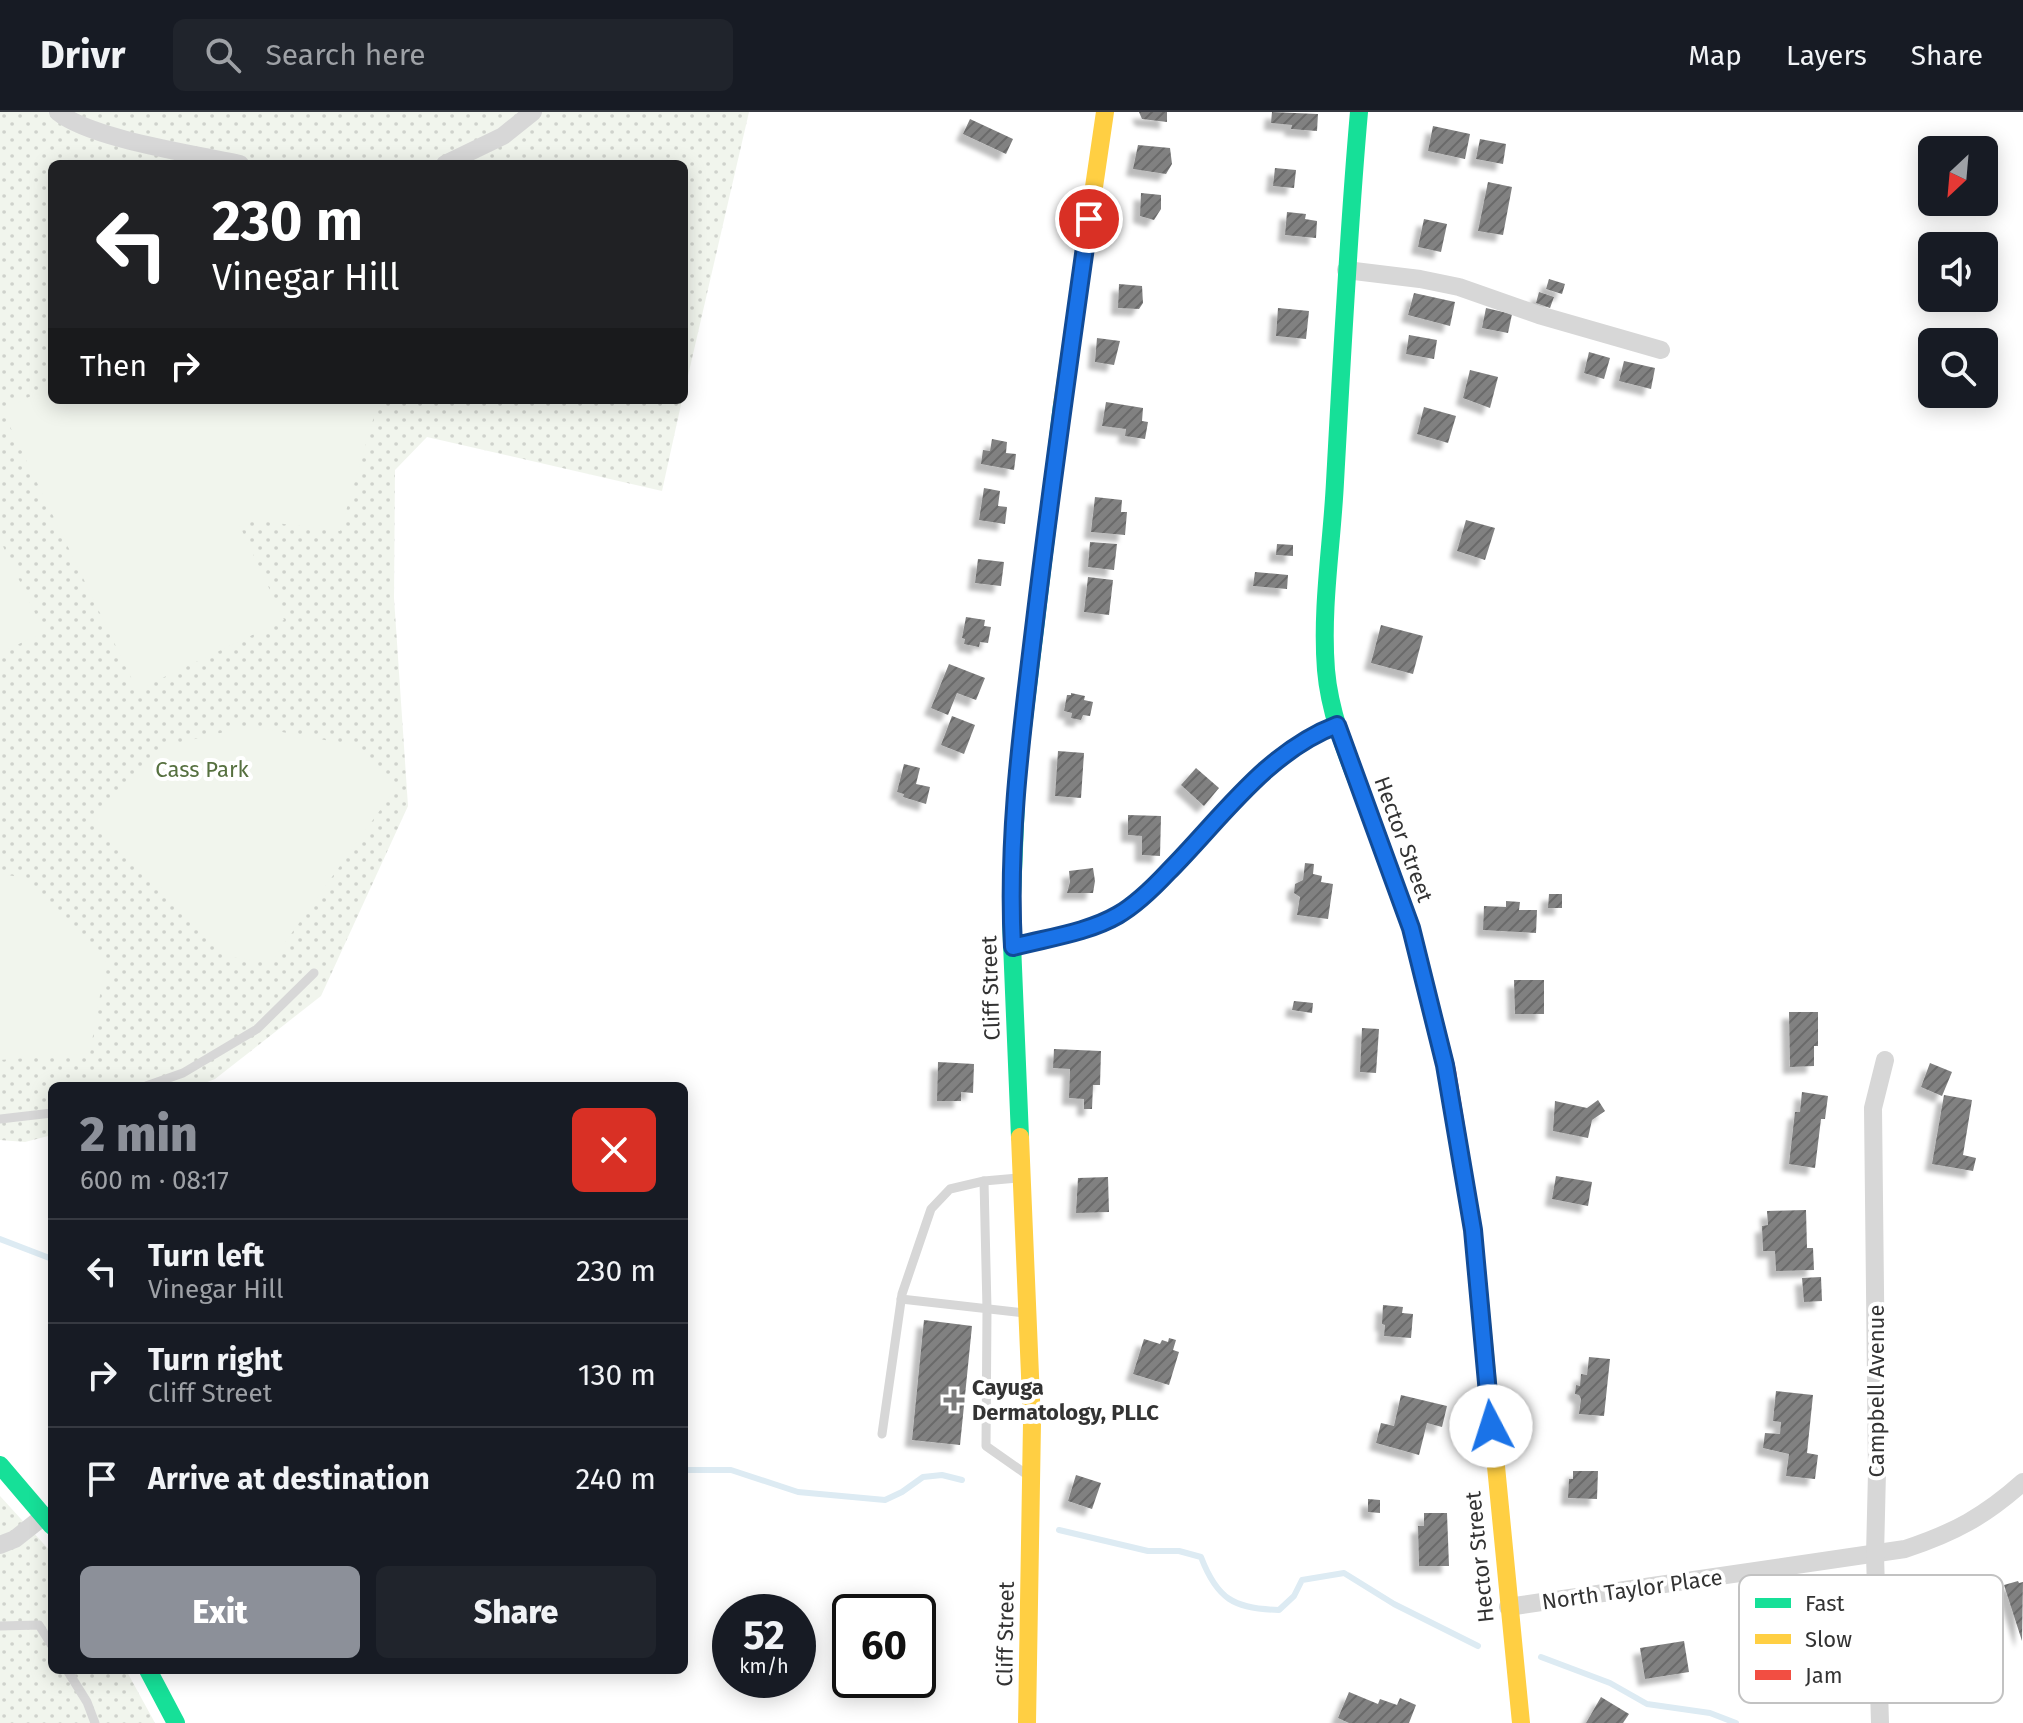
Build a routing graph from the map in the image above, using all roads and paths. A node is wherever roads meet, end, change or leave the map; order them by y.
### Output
1 (58, 112) edge
2 (533, 112) edge
3 (1105, 112) edge
4 (1359, 112) edge
5 (223, 160) edge
6 (453, 160) edge
7 (1346, 270) junction
8 (1661, 350) dead end
9 (1337, 725) junction
10 (1013, 947) junction
11 (314, 973) dead end
12 (1885, 1060) dead end
13 (157, 1082) edge
14 (48, 1113) edge
15 (0, 1119) edge
16 (1021, 1178) junction
17 (984, 1181) junction
18 (901, 1299) junction
19 (987, 1309) junction
20 (1027, 1313) junction
21 (882, 1434) dead end
22 (0, 1465) edge
23 (1032, 1478) junction
24 (2023, 1482) edge
25 (48, 1521) edge
26 (0, 1545) edge
27 (1875, 1555) junction
28 (1876, 1575) edge
29 (1508, 1607) junction
30 (0, 1626) edge
31 (48, 1640) edge
32 (70, 1674) edge
33 (150, 1674) edge
34 (1879, 1703) edge
35 (95, 1723) edge
36 (176, 1723) edge
37 (1027, 1723) edge
38 (1521, 1723) edge
39 (1880, 1723) edge

1 - 5 street
2 - 6 street
3 - 10 main road, Cliff Street
4 - 7 main road, Hector Street
7 - 8 street
7 - 9 main road, Hector Street
9 - 10 street
9 - 29 main road, Hector Street
10 - 16 main road, Cliff Street
11 - 13 lane
12 - 27 street, Campbell Avenue
14 - 15 lane
16 - 17 lane
16 - 20 main road, Cliff Street
17 - 18 lane
17 - 19 lane
18 - 19 lane
18 - 21 lane
19 - 20 lane
19 - 23 lane
20 - 23 main road, Cliff Street
22 - 25 main road
23 - 37 main road, Cliff Street
24 - 27 street, North Taylor Place
25 - 26 street
27 - 28 street, Campbell Avenue
27 - 29 street, North Taylor Place
29 - 38 main road, Hector Street
30 - 31 lane
32 - 35 lane
33 - 36 main road
34 - 39 street, Campbell Avenue

